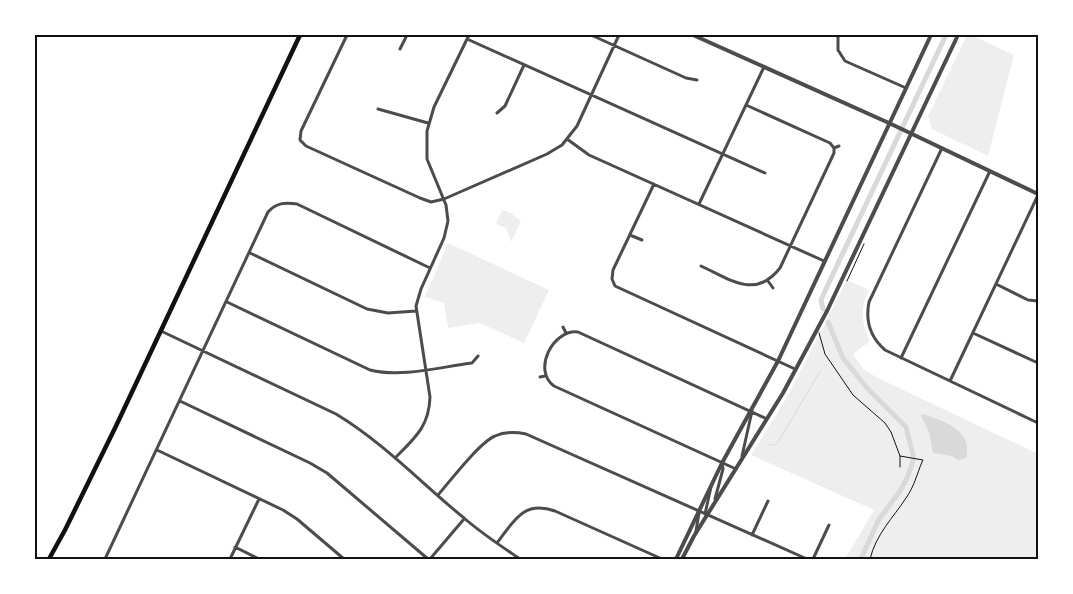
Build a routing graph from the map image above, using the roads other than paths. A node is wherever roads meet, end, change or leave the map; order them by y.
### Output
1 (300, 35) edge
2 (347, 35) edge
3 (407, 35) edge
4 (591, 35) edge
5 (620, 35) edge
6 (693, 35) edge
7 (838, 35) edge
8 (958, 35) edge
9 (929, 36) edge
10 (468, 37) edge
11 (614, 46) junction
12 (400, 49) dead end
13 (524, 65) junction
14 (764, 67) junction
15 (697, 80) dead end
16 (906, 88) junction
17 (591, 95) junction
18 (746, 105) junction
19 (378, 108) dead end
20 (497, 114) dead end
21 (428, 122) junction
22 (889, 123) junction
23 (912, 134) junction
24 (300, 140) junction
25 (567, 140) junction
26 (295, 142) dead end
27 (839, 146) dead end
28 (834, 148) junction
29 (942, 148) junction
30 (722, 154) junction
31 (990, 171) junction
32 (765, 173) dead end
33 (654, 184) junction
34 (1038, 195) edge
35 (444, 199) junction
36 (699, 204) junction
37 (630, 234) junction
38 (642, 240) dead end
39 (791, 246) junction
40 (250, 253) junction
41 (824, 261) junction
42 (701, 266) dead end
43 (430, 268) junction
44 (768, 281) junction
45 (613, 282) junction
46 (606, 284) dead end
47 (996, 284) junction
48 (772, 288) dead end
49 (1038, 301) edge
50 (227, 302) junction
51 (416, 311) junction
52 (563, 326) dead end
53 (161, 332) junction
54 (566, 333) junction
55 (973, 333) junction
56 (203, 351) junction
57 (478, 356) dead end
58 (901, 358) junction
59 (778, 361) junction
60 (1038, 363) edge
61 (426, 369) junction
62 (795, 369) junction
63 (545, 376) junction
64 (540, 377) dead end
65 (950, 381) junction
66 (180, 401) junction
67 (752, 411) junction
68 (767, 419) junction
69 (1038, 423) edge
70 (157, 450) junction
71 (396, 458) junction
72 (722, 463) junction
73 (740, 464) junction
74 (737, 469) junction
75 (711, 486) junction
76 (438, 495) junction
77 (259, 499) junction
78 (768, 501) dead end
79 (713, 507) junction
80 (699, 512) junction
81 (707, 515) junction
82 (464, 519) junction
83 (829, 525) dead end
84 (752, 535) junction
85 (694, 536) junction
86 (497, 543) junction
87 (235, 547) junction
88 (49, 559) edge
89 (105, 559) edge
90 (230, 559) edge
91 (259, 559) edge
92 (344, 559) edge
93 (429, 559) edge
94 (520, 559) edge
95 (662, 559) edge
96 (676, 559) edge
97 (682, 559) edge
98 (807, 559) edge
99 (813, 559) edge

1 - 53 main road
2 - 24 street
3 - 12 street
4 - 11 street
5 - 11 street
6 - 14 street
7 - 16 street
8 - 23 street
9 - 16 street
10 - 13 street
10 - 21 street
11 - 15 street
11 - 17 street
13 - 17 street
13 - 20 street
14 - 18 street
14 - 22 street
16 - 22 street
17 - 25 street
17 - 30 street
18 - 28 street
18 - 30 street
19 - 21 street
21 - 35 street
22 - 23 street
22 - 41 street
23 - 29 street
23 - 62 street
24 - 26 street
24 - 35 street
25 - 33 street
25 - 35 street
27 - 28 street
28 - 39 street
29 - 31 street
29 - 58 street
30 - 32 street
30 - 36 street
31 - 34 street
31 - 58 street
33 - 36 street
33 - 37 street
34 - 47 street
35 - 43 street
36 - 39 street
37 - 38 street
37 - 45 street
39 - 41 street
39 - 44 street
40 - 43 street
40 - 50 street
40 - 51 street
41 - 59 street
42 - 44 street
43 - 51 street
44 - 48 street
45 - 46 street
45 - 59 street
47 - 49 street
47 - 55 street
50 - 56 street
50 - 61 street
51 - 61 street
52 - 54 street
53 - 56 street
53 - 88 main road
54 - 63 street
54 - 67 street
55 - 60 street
55 - 65 street
56 - 66 street
56 - 71 street
57 - 61 street
58 - 65 street
59 - 62 street
59 - 67 street
61 - 71 street
62 - 68 street
63 - 64 street
63 - 72 street
65 - 69 street
66 - 70 street
66 - 93 street
67 - 68 street
67 - 72 street
67 - 73 street
68 - 73 street
70 - 77 street
70 - 89 street
71 - 76 street
72 - 74 street
72 - 75 street
72 - 79 street
73 - 74 street
74 - 79 street
75 - 80 street
75 - 81 street
76 - 80 street
76 - 82 street
77 - 87 street
77 - 92 street
78 - 84 street
79 - 81 street
80 - 81 street
80 - 85 street
80 - 96 street
81 - 84 street
81 - 85 street
82 - 86 street
82 - 93 street
83 - 99 street
84 - 98 street
85 - 97 street
86 - 94 street
86 - 95 street
87 - 90 street
87 - 91 street

